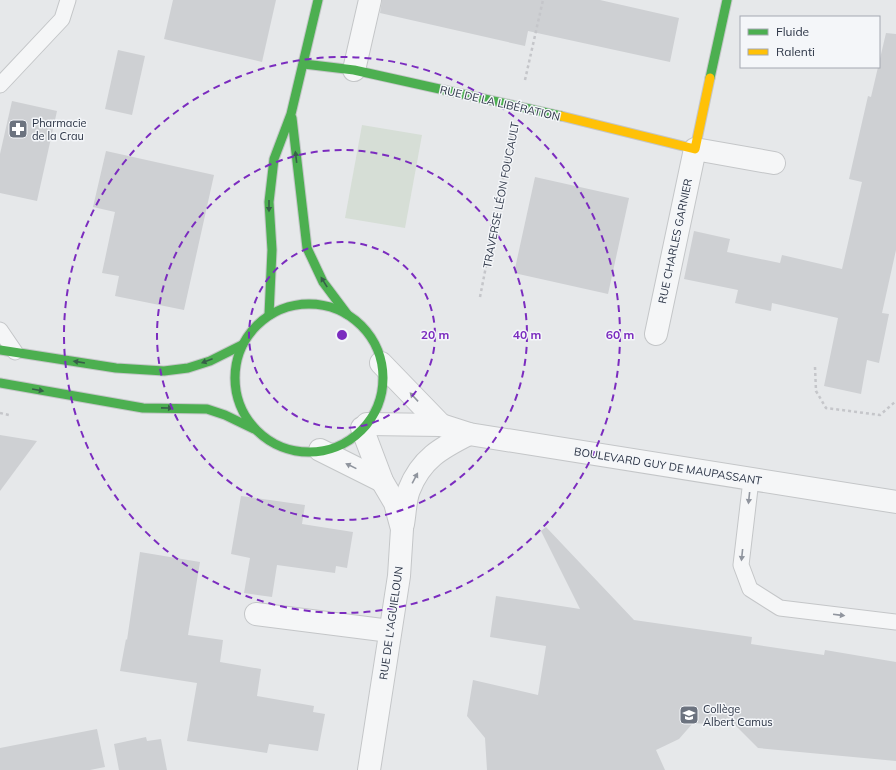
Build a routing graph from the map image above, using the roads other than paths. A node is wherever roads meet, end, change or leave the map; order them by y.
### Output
1 (68, 0) edge
2 (318, 0) edge
3 (370, 0) edge
4 (728, 0) edge
5 (304, 64) junction
6 (354, 70) junction
7 (0, 85) edge
8 (291, 114) junction
9 (695, 149) junction
10 (774, 163) dead end
11 (347, 314) junction
12 (269, 315) junction
13 (0, 330) edge
14 (656, 334) dead end
15 (242, 345) junction
16 (7, 351) edge
17 (381, 363) junction
18 (0, 383) edge
19 (441, 425) junction
20 (364, 426) junction
21 (255, 429) junction
22 (469, 434) junction
23 (320, 450) junction
24 (751, 480) junction
25 (382, 481) junction
26 (896, 502) edge
27 (402, 529) junction
28 (256, 614) dead end
29 (896, 622) edge
30 (390, 631) junction
31 (369, 770) edge

1 - 7 lane
2 - 5 main road
3 - 6 street
4 - 9 main road
5 - 6 main road, RUE DE LA LIBÉRATION
5 - 8 main road
6 - 9 main road, RUE DE LA LIBÉRATION
11 -> 8 main road
8 -> 12 main road
9 - 10 street, RUE DE LA LIBÉRATION
9 - 14 street, RUE CHARLES GARNIER
11 - 12 main road
11 - 17 main road
12 - 15 main road
13 - 16 lane
15 -> 16 main road
15 - 21 main road
19 -> 17 street
17 - 20 main road
18 -> 21 main road
19 - 20 street
19 - 22 street, BOULEVARD GUY DE MAUPASSANT
20 - 23 main road
20 - 25 street, RUE DE L'AGUIELOUN
21 - 23 main road
22 - 24 street, BOULEVARD GUY DE MAUPASSANT
27 -> 22 street
25 -> 23 street
24 - 26 street, BOULEVARD GUY DE MAUPASSANT
24 -> 29 lane
25 - 27 street, RUE DE L'AGUIELOUN
27 - 30 street, RUE DE L'AGUIELOUN
28 - 30 street
30 - 31 street, RUE DE L'AGUIELOUN

